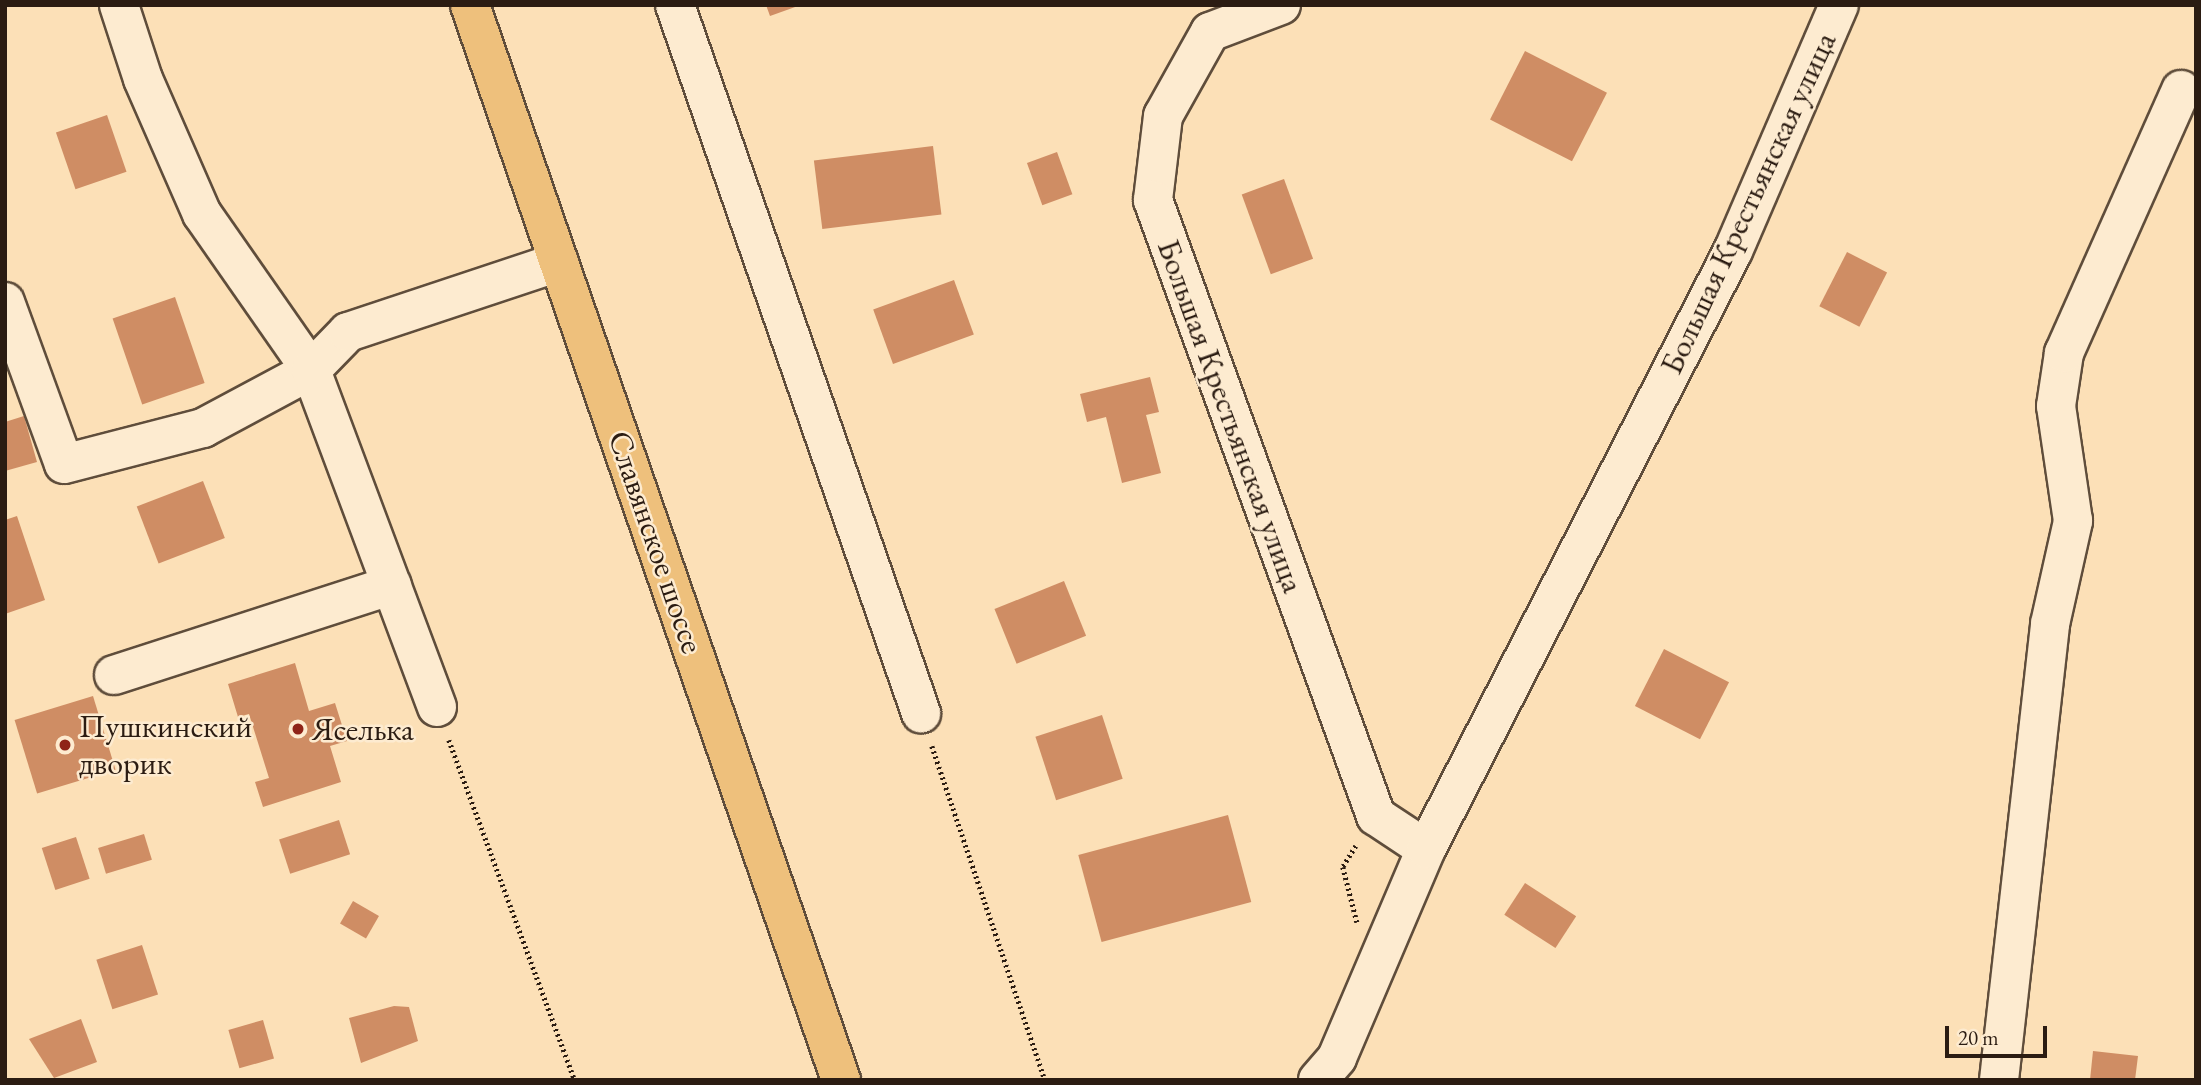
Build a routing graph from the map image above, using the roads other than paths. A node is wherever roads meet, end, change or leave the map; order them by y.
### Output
1 (119, 5) edge
2 (470, 5) edge
3 (675, 5) edge
4 (1281, 5) edge
5 (1839, 5) edge
6 (2181, 90) dead end
7 (559, 262) junction
8 (5, 302) edge
9 (311, 370) junction
10 (392, 585) junction
11 (114, 675) dead end
12 (437, 707) road end
13 (921, 713) road end
14 (1426, 849) junction
15 (841, 1080) edge
16 (1318, 1080) edge
17 (1999, 1080) edge

1 - 9 street
2 - 7 main road, Славянское шоссе
3 - 13 street
4 - 14 street, Большая Крестьянская улица
5 - 14 street, Большая Крестьянская улица
6 - 17 street
7 - 9 street
7 - 15 main road, Славянское шоссе
8 - 9 street
9 - 10 street
10 - 11 street
10 - 12 street
14 - 16 street, Большая Крестьянская улица

